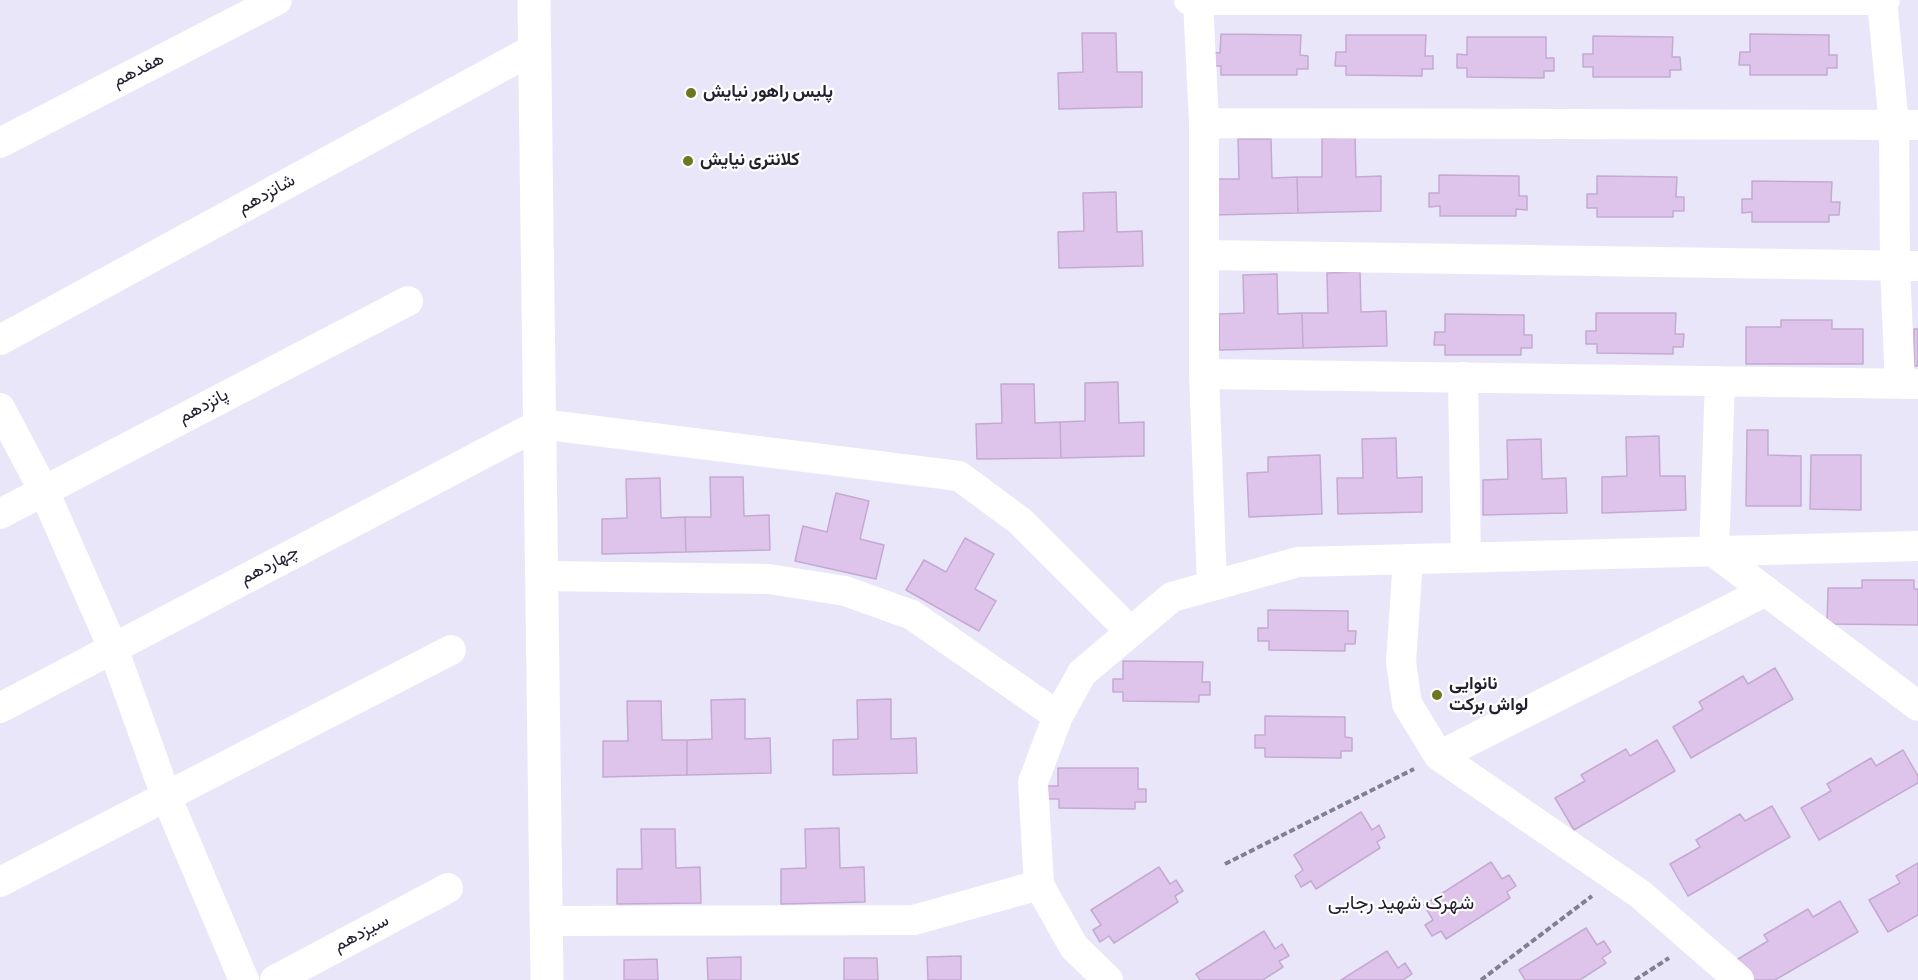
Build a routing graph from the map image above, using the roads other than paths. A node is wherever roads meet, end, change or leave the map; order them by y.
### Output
1 (277, 0) edge
2 (534, 0) edge
3 (1190, 0) edge
4 (1884, 0) edge
5 (1198, 1) edge
6 (534, 49) junction
7 (1204, 123) junction
8 (1906, 125) edge
9 (0, 143) edge
10 (1204, 255) junction
11 (1906, 266) edge
12 (408, 301) dead end
13 (0, 340) edge
14 (1204, 374) junction
15 (1463, 377) junction
16 (1720, 381) junction
17 (1909, 384) edge
18 (0, 408) edge
19 (540, 424) junction
20 (44, 491) junction
21 (0, 514) edge
22 (1918, 546) edge
23 (1714, 552) junction
24 (1466, 558) junction
25 (1408, 559) junction
26 (542, 576) junction
27 (1212, 586) junction
28 (1766, 591) junction
29 (1131, 632) junction
30 (114, 648) junction
31 (451, 650) dead end
32 (1918, 706) edge
33 (0, 708) edge
34 (1058, 716) junction
35 (1439, 756) junction
36 (166, 796) junction
37 (0, 882) edge
38 (1039, 885) junction
39 (448, 888) dead end
40 (546, 921) junction
41 (244, 980) edge
42 (276, 980) edge
43 (547, 980) edge
44 (1108, 980) edge
45 (1739, 980) edge

1 - 9 street, هفدهم
2 - 6 street
3 - 5 street
4 - 5 street
4 - 8 street
5 - 7 street
6 - 13 street, شانزدهم
6 - 19 street
7 - 8 street
7 - 10 street
8 - 11 street
10 - 11 street
10 - 14 street
11 - 17 street
12 - 20 street, پانزدهم
14 - 15 street
14 - 27 street
15 - 16 street
15 - 24 street
16 - 17 street
16 - 23 street
18 - 20 street
19 - 26 street
19 - 29 street
19 - 30 street, چهاردهم
20 - 21 street, پانزدهم
20 - 30 street
22 - 23 street
23 - 24 street
23 - 28 street
24 - 25 street
25 - 27 street
25 - 35 street
26 - 34 street
26 - 40 street
27 - 29 street
28 - 32 street
28 - 35 street
29 - 34 street
30 - 33 street, چهاردهم
30 - 36 street
31 - 36 street
34 - 38 street
35 - 45 street
36 - 37 street
36 - 41 street
38 - 40 street
38 - 44 street
39 - 42 street, سیزدهم
40 - 43 street

